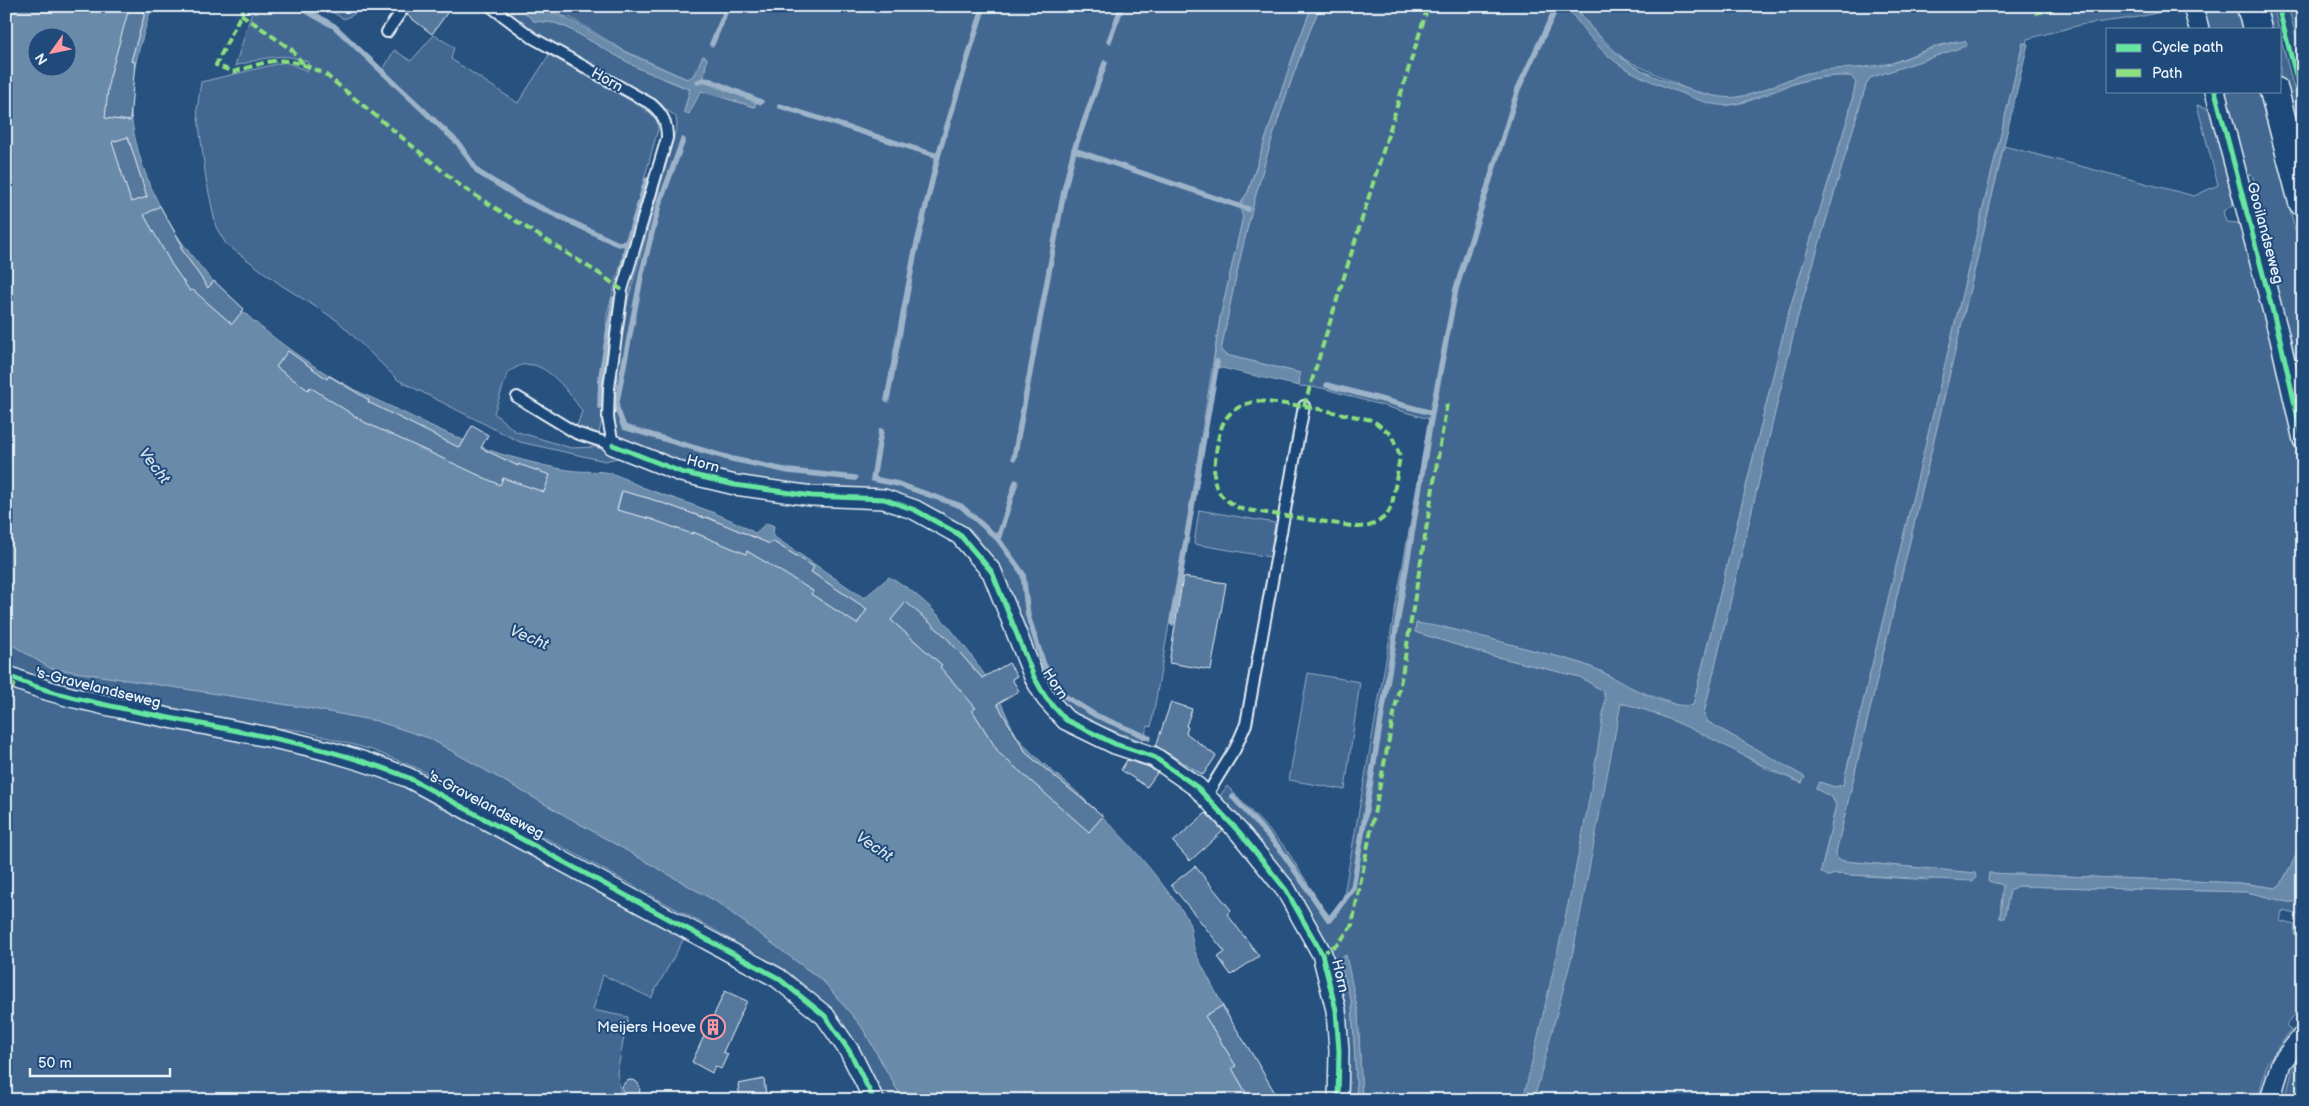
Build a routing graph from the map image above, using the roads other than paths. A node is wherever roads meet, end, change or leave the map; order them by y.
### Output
1 (405, 6) edge
2 (490, 6) edge
3 (2193, 6) edge
4 (2251, 6) edge
5 (2199, 28) edge
6 (2257, 28) edge
7 (387, 32) dead end
8 (2215, 92) edge
9 (2274, 92) edge
10 (2303, 202) edge
11 (517, 397) dead end
12 (1304, 406) dead end
13 (2303, 440) edge
14 (613, 445) junction
15 (6, 675) edge
16 (1206, 796) junction
17 (2303, 1035) edge
18 (874, 1100) edge
19 (1338, 1100) edge
20 (2270, 1100) edge

1 - 7 lane
2 - 14 lane, Horn
3 - 5 street
4 - 6 main road
8 - 13 street, Gooilandseweg
9 - 10 main road
11 - 14 lane
12 - 16 lane
14 - 16 street, Horn
15 - 18 street, 's-Gravelandseweg
16 - 19 street, Horn
17 - 20 street

